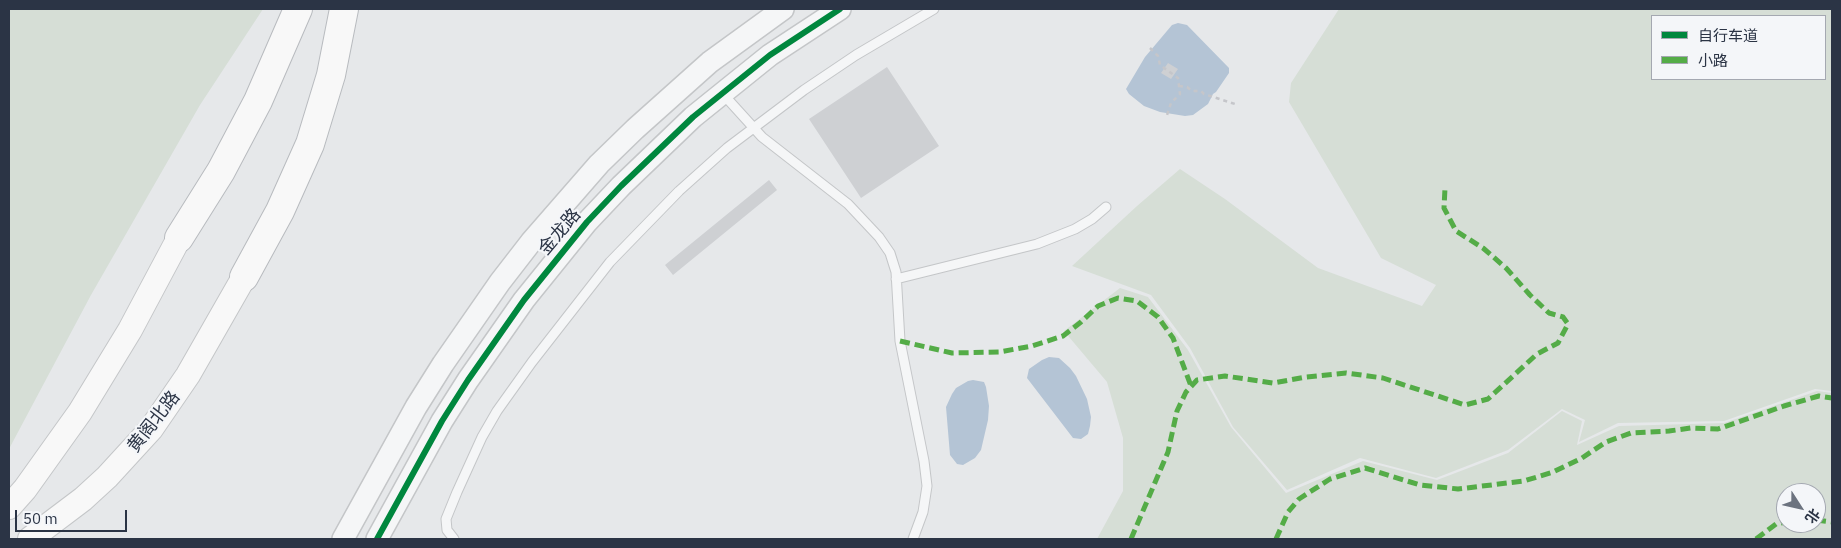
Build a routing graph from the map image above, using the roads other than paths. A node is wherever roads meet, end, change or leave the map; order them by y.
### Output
1 (298, 9) edge
2 (344, 9) edge
3 (783, 9) edge
4 (840, 9) edge
5 (934, 9) edge
6 (722, 93) junction
7 (752, 128) junction
8 (1106, 207) dead end
9 (179, 238) joint
10 (244, 277) joint
11 (896, 279) junction
12 (9, 508) edge
13 (30, 539) edge
14 (343, 539) edge
15 (377, 539) edge
16 (454, 539) edge
17 (913, 539) edge

1 - 9 highway
2 - 10 highway
3 - 14 street, 金龙路
4 - 6 street, 金龙路
5 - 7 lane
6 - 7 lane
6 - 15 street, 金龙路
7 - 11 lane
7 - 16 lane
8 - 11 lane
9 - 12 main road
10 - 13 main road, 黄阁北路
11 - 17 lane

